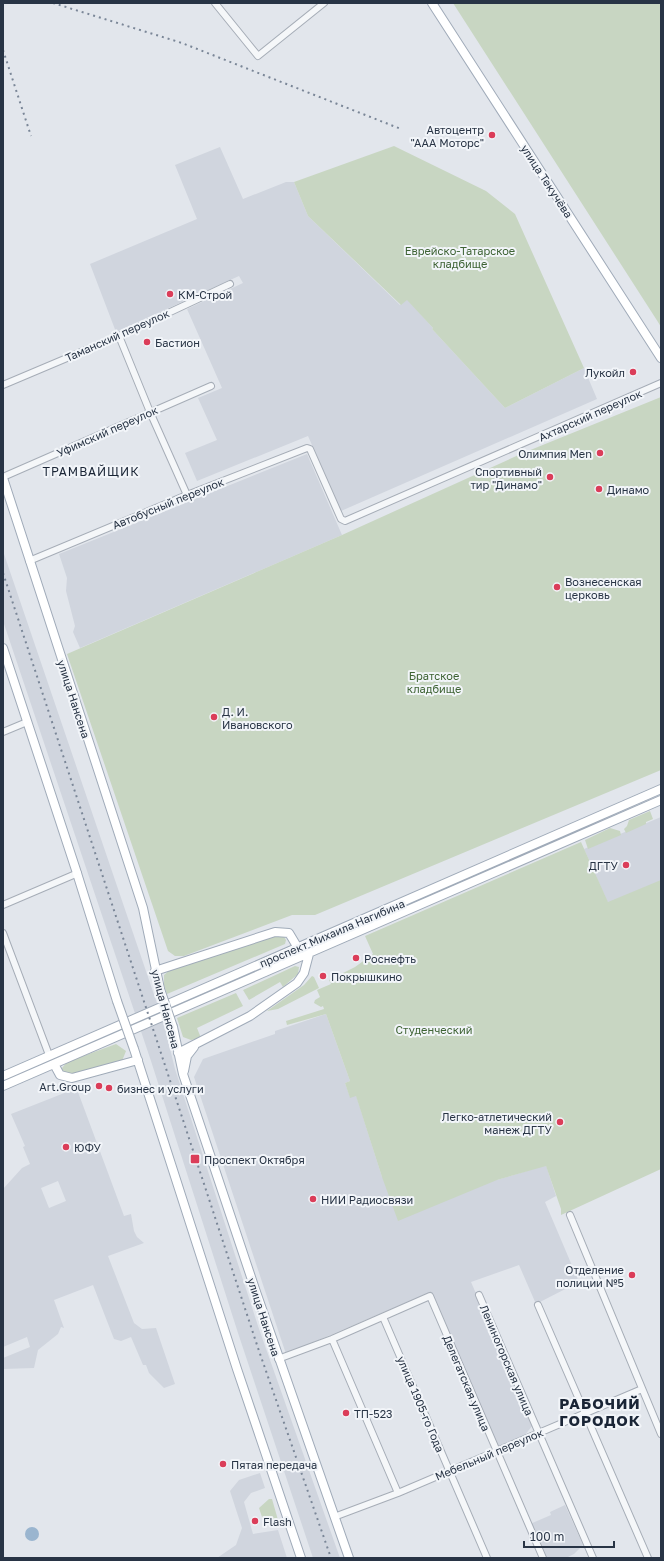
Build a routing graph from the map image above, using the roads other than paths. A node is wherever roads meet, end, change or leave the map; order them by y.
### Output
1 (215, 3) edge
2 (432, 3) edge
3 (321, 4) edge
4 (230, 284) dead end
5 (119, 336) junction
6 (661, 358) edge
7 (661, 383) edge
8 (3, 385) edge
9 (211, 386) dead end
10 (150, 412) junction
11 (308, 448) joint
12 (3, 478) edge
13 (187, 495) junction
14 (29, 561) junction
15 (3, 648) edge
16 (27, 722) junction
17 (3, 732) edge
18 (661, 789) edge
19 (661, 800) edge
20 (78, 873) junction
21 (3, 905) edge
22 (3, 932) edge
23 (298, 948) junction
24 (309, 954) junction
25 (296, 960) junction
26 (304, 968) junction
27 (155, 971) junction
28 (175, 1036) junction
29 (196, 1045) junction
30 (178, 1053) junction
31 (49, 1055) junction
32 (138, 1060) junction
33 (54, 1064) junction
34 (183, 1074) junction
35 (3, 1076) edge
36 (3, 1086) edge
37 (570, 1215) dead end
38 (479, 1295) dead end
39 (538, 1305) dead end
40 (383, 1317) junction
41 (332, 1339) junction
42 (278, 1359) junction
43 (642, 1389) junction
44 (585, 1413) junction
45 (539, 1433) junction
46 (661, 1434) edge
47 (497, 1451) junction
48 (450, 1471) junction
49 (398, 1493) junction
50 (334, 1517) junction
51 (301, 1558) edge
52 (349, 1558) edge
53 (487, 1558) edge
54 (543, 1558) edge
55 (593, 1558) edge
56 (648, 1558) edge

1 - 3 street
2 - 6 main road, улица Текучёва
4 - 5 street, Таманский переулок
5 - 8 street, Таманский переулок
5 - 10 street
7 - 11 street, Ахтарский переулок
9 - 10 street, Уфимский переулок
10 - 12 street, Уфимский переулок
10 - 13 street
11 - 13 street, Автобусный переулок
12 - 14 main road, улица Нансена
13 - 14 street, Автобусный переулок
14 - 27 main road, улица Нансена
15 - 16 main road
16 - 17 street
16 - 20 main road
18 - 23 main road, проспект Михаила Нагибина
19 - 24 main road, проспект Михаила Нагибина
20 - 21 street
20 - 32 main road, bridge
22 - 31 street
23 - 27 main road
23 - 31 main road, проспект Михаила Нагибина
24 - 25 main road, проспект Михаила Нагибина
24 - 26 main road
25 - 26 main road
25 - 33 main road, проспект Михаила Нагибина
26 - 29 main road
27 - 28 main road, улица Нансена, bridge
28 - 29 main road
28 - 30 main road, улица Нансена
29 - 30 main road
29 - 34 main road
30 - 34 main road, улица Нансена
31 - 35 main road, проспект Михаила Нагибина
32 - 33 main road
32 - 51 main road
33 - 36 main road, проспект Михаила Нагибина
34 - 42 main road, улица Нансена
37 - 43 street
38 - 45 street, Лениногорская улица
39 - 44 street
40 - 41 street
40 - 47 street, Делегатская улица
40 - 48 street, улица 1905-го Года
41 - 42 street
41 - 49 street
42 - 50 main road, улица Нансена
43 - 44 street, Мебельный переулок
43 - 46 street
44 - 45 street, Мебельный переулок
44 - 56 street
45 - 47 street, Мебельный переулок
45 - 55 street, Лениногорская улица
47 - 48 street, Мебельный переулок
47 - 54 street, Делегатская улица
48 - 49 street, Мебельный переулок
48 - 53 street, улица 1905-го Года
49 - 50 street, Мебельный переулок
50 - 52 main road, улица Нансена

